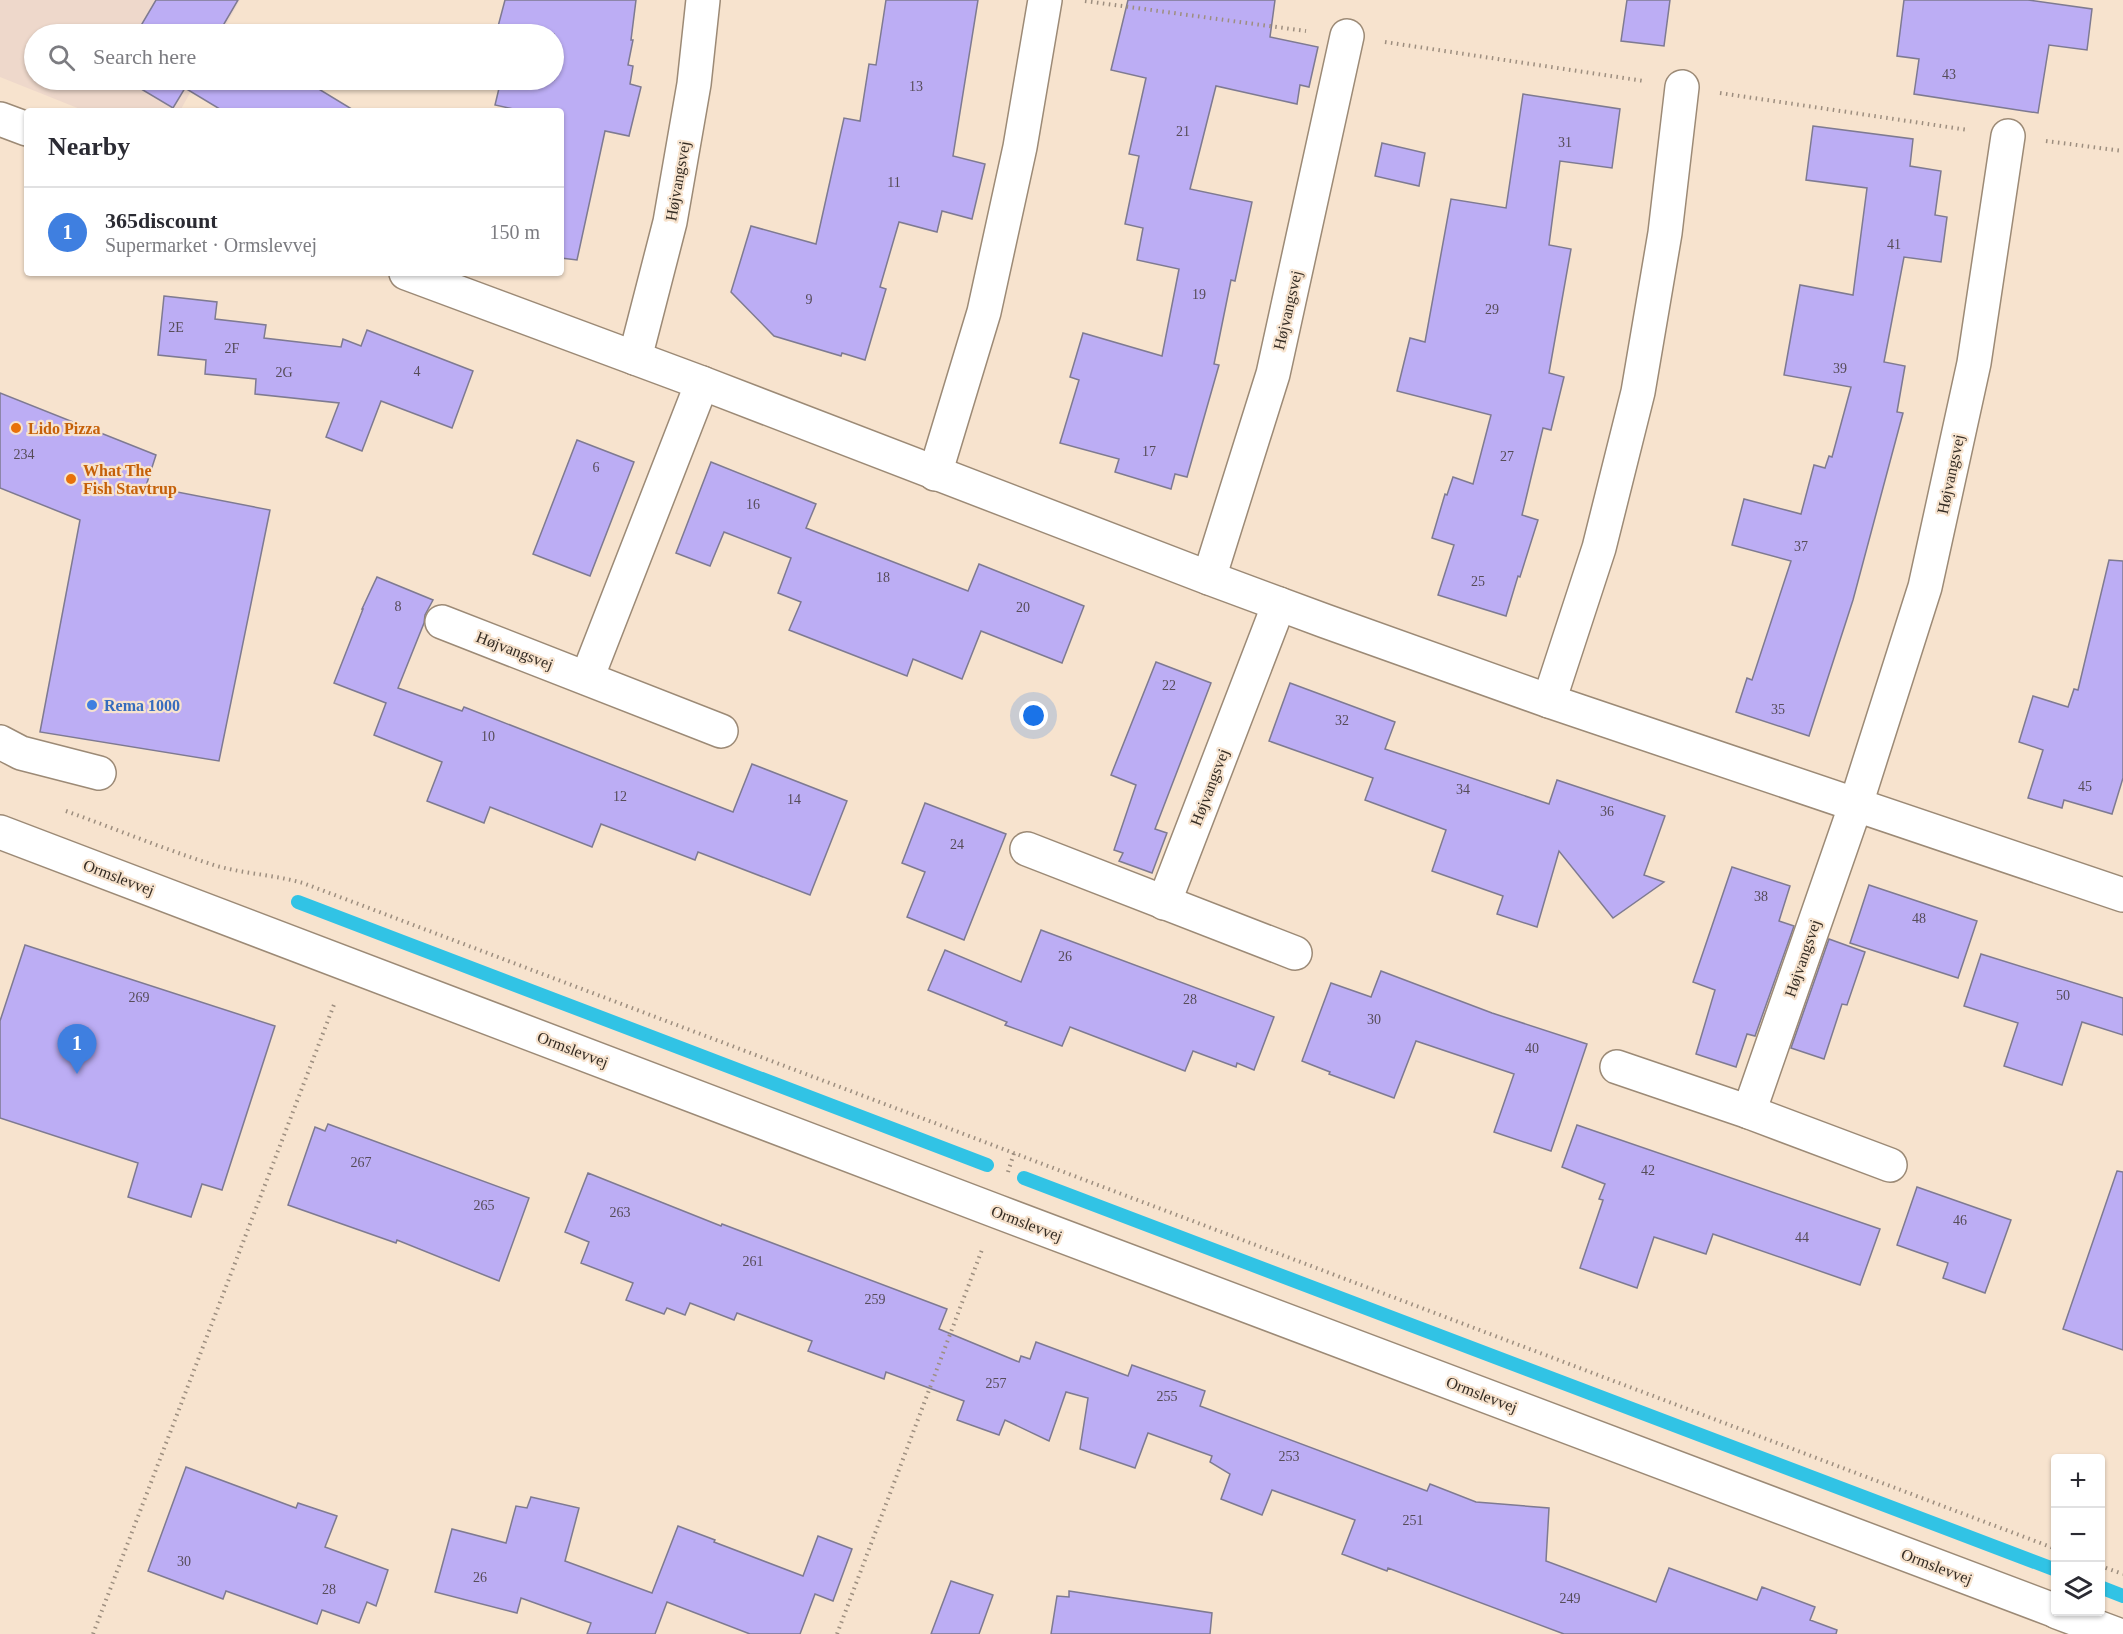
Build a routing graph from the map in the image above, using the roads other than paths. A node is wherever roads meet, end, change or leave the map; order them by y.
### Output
1 (703, 0) edge
2 (1045, 0) edge
3 (1347, 36) road end
4 (1682, 87) road end
5 (0, 119) edge
6 (24, 128) edge
7 (2008, 136) road end
8 (414, 276) edge
9 (634, 358) junction
10 (702, 383) junction
11 (935, 474) junction
12 (1209, 578) junction
13 (1279, 604) junction
14 (442, 622) dead end
15 (587, 678) junction
16 (1549, 701) junction
17 (721, 731) dead end
18 (0, 742) edge
19 (99, 773) dead end
20 (1856, 804) junction
21 (0, 832) edge
22 (1027, 849) dead end
23 (2123, 895) edge
24 (1164, 903) junction
25 (1295, 953) dead end
26 (1617, 1067) dead end
27 (1749, 1112) junction
28 (1890, 1165) dead end
29 (2051, 1609) edge
30 (2069, 1616) edge
31 (2116, 1634) edge

1 - 9 street, Højvangsvej
2 - 11 street
3 - 12 street, Højvangsvej
4 - 16 street
5 - 6 street
7 - 20 street, Højvangsvej
8 - 9 street
9 - 10 street
10 - 11 street
10 - 15 street
11 - 12 street
12 - 13 street
13 - 16 street
13 - 24 street, Højvangsvej
14 - 15 street, Højvangsvej
15 - 17 street, Højvangsvej
16 - 20 street
18 - 19 street
20 - 23 street
20 - 27 street, Højvangsvej
21 - 29 street, Ormslevvej
22 - 24 street
24 - 25 street
26 - 27 street
27 - 28 street
30 - 31 street, Ormslevvej

